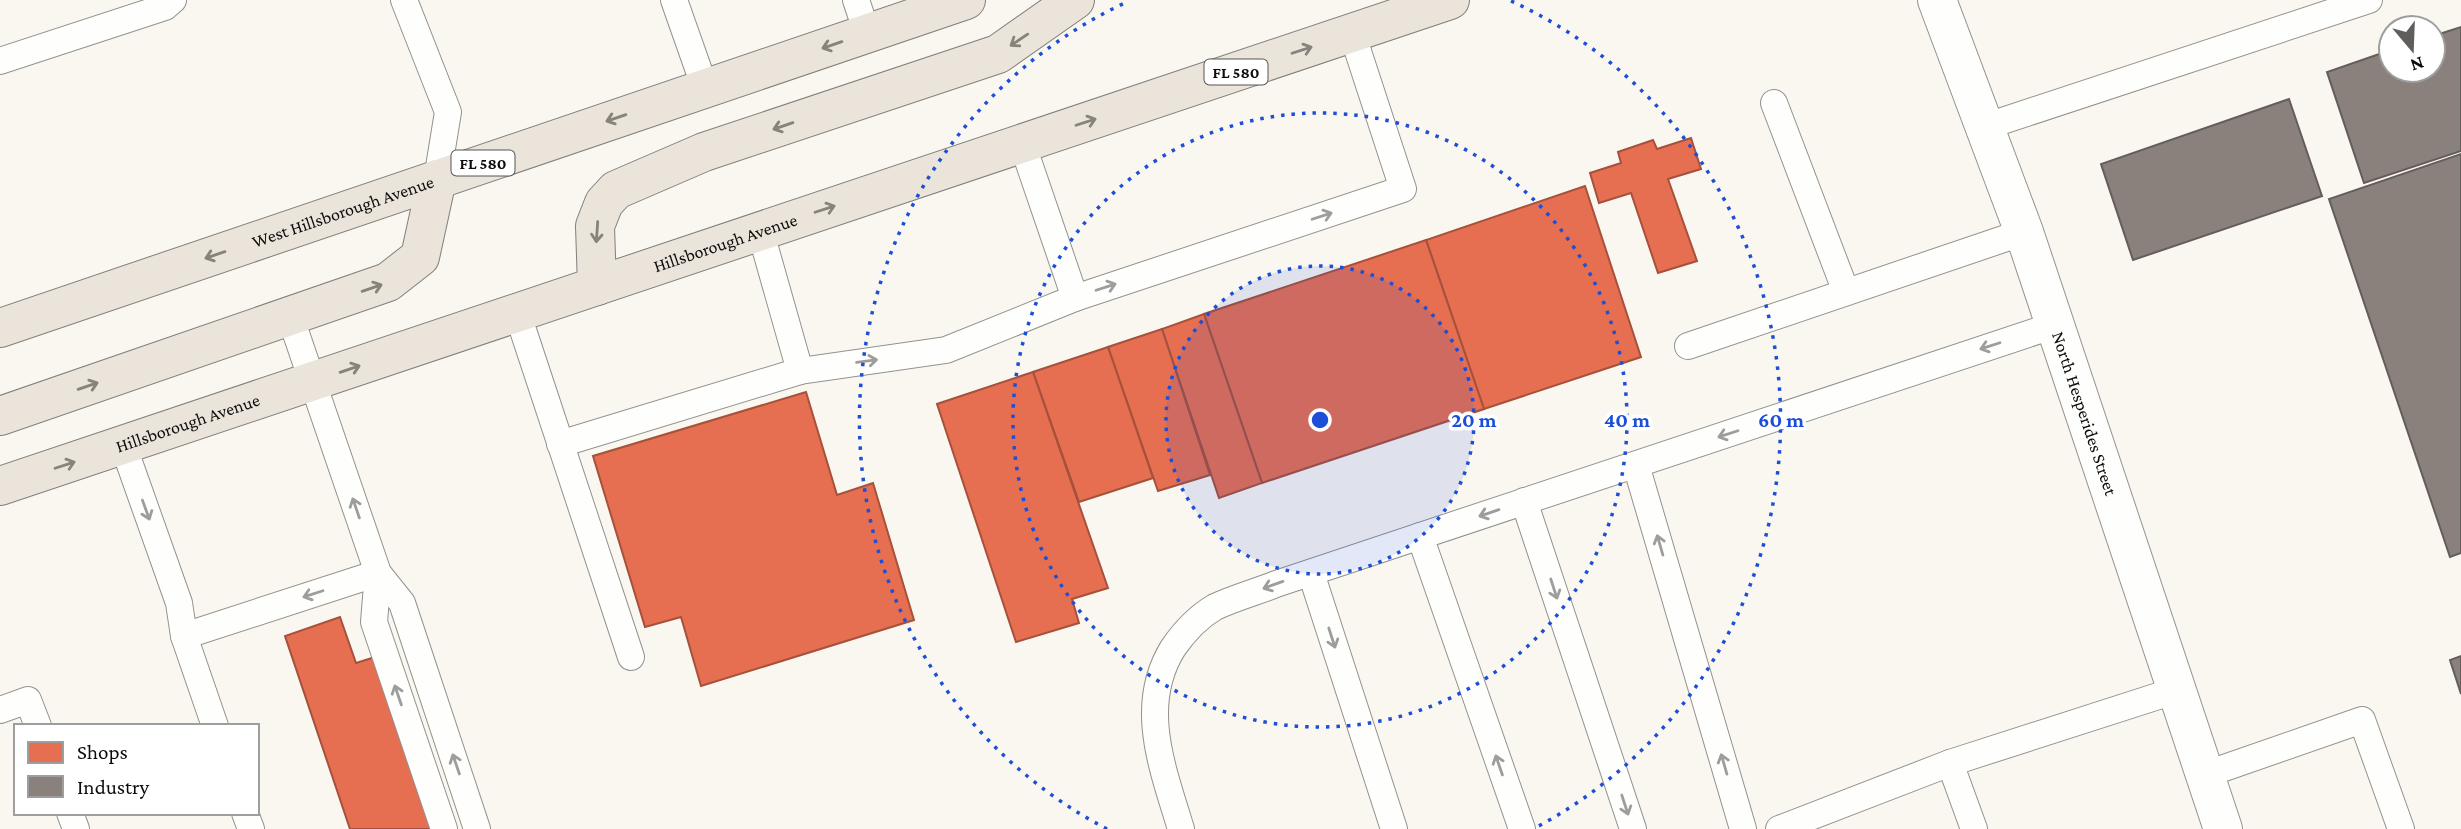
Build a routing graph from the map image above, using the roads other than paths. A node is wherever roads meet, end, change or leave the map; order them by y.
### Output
1 (173, 0) edge
2 (404, 0) edge
3 (674, 0) edge
4 (966, 0) edge
5 (1075, 0) edge
6 (1450, 0) edge
7 (1937, 0) edge
8 (2369, 0) edge
9 (862, 17) edge
10 (1352, 33) junction
11 (0, 61) edge
12 (705, 88) junction
13 (1774, 103) dead end
14 (1984, 127) junction
15 (1022, 143) junction
16 (437, 179) junction
17 (760, 230) junction
18 (2024, 232) junction
19 (597, 286) junction
20 (1846, 292) junction
21 (1075, 298) junction
22 (517, 312) junction
23 (290, 316) junction
24 (2055, 325) junction
25 (0, 328) edge
26 (1688, 346) dead end
27 (800, 371) junction
28 (313, 382) junction
29 (0, 416) edge
30 (560, 444) junction
31 (123, 445) junction
32 (1636, 465) junction
33 (0, 486) edge
34 (1524, 501) junction
35 (1420, 536) junction
36 (378, 573) junction
37 (1311, 573) junction
38 (184, 636) junction
39 (631, 657) dead end
40 (2177, 690) junction
41 (0, 709) edge
42 (37, 724) edge
43 (214, 724) edge
44 (1950, 764) junction
45 (2204, 775) junction
46 (444, 829) edge
47 (477, 829) edge
48 (1181, 829) edge
49 (1394, 829) edge
50 (1522, 829) edge
51 (1633, 829) edge
52 (1743, 829) edge
53 (1779, 829) edge
54 (1974, 829) edge
55 (2222, 829) edge
56 (2400, 829) edge

1 - 11 lane
2 - 16 lane
3 - 12 lane
4 - 9 main road, West Hillsborough Avenue / FL 580
5 -> 19 main road
6 - 10 main road, Hillsborough Avenue / FL 580
7 - 14 street, North Hesperides Street
8 - 14 lane
9 -> 12 main road, West Hillsborough Avenue / FL 580
15 -> 10 main road, Hillsborough Avenue / FL 580
21 -> 10 lane
12 -> 16 main road, West Hillsborough Avenue / FL 580
13 - 20 lane
14 - 18 street, North Hesperides Street
17 -> 15 main road, Hillsborough Avenue / FL 580
15 - 21 lane
23 -> 16 main road
16 -> 25 main road, West Hillsborough Avenue / FL 580
17 - 19 main road, Hillsborough Avenue / FL 580
17 - 27 lane
18 - 20 lane
18 - 24 street, North Hesperides Street
19 - 22 main road, Hillsborough Avenue / FL 580
20 - 26 lane
27 -> 21 lane
28 -> 22 main road, Hillsborough Avenue / FL 580
22 - 30 lane
23 - 28 lane
29 -> 23 main road
24 -> 32 lane
24 - 40 street, North Hesperides Street
27 - 30 lane
28 - 31 main road, Hillsborough Avenue / FL 580
36 -> 28 lane
30 - 39 lane
33 -> 31 main road, Hillsborough Avenue / FL 580
31 -> 38 lane
32 - 34 lane
52 -> 32 lane
34 -> 35 lane
34 -> 51 lane
35 - 37 lane
50 -> 35 lane
36 -> 38 lane
46 -> 36 lane
47 -> 36 lane
37 -> 48 lane
37 -> 49 lane
38 - 43 lane
40 - 44 lane
40 - 45 street, North Hesperides Street
41 - 42 lane
44 - 53 lane
44 - 54 lane
45 - 55 street, North Hesperides Street
45 - 56 lane

